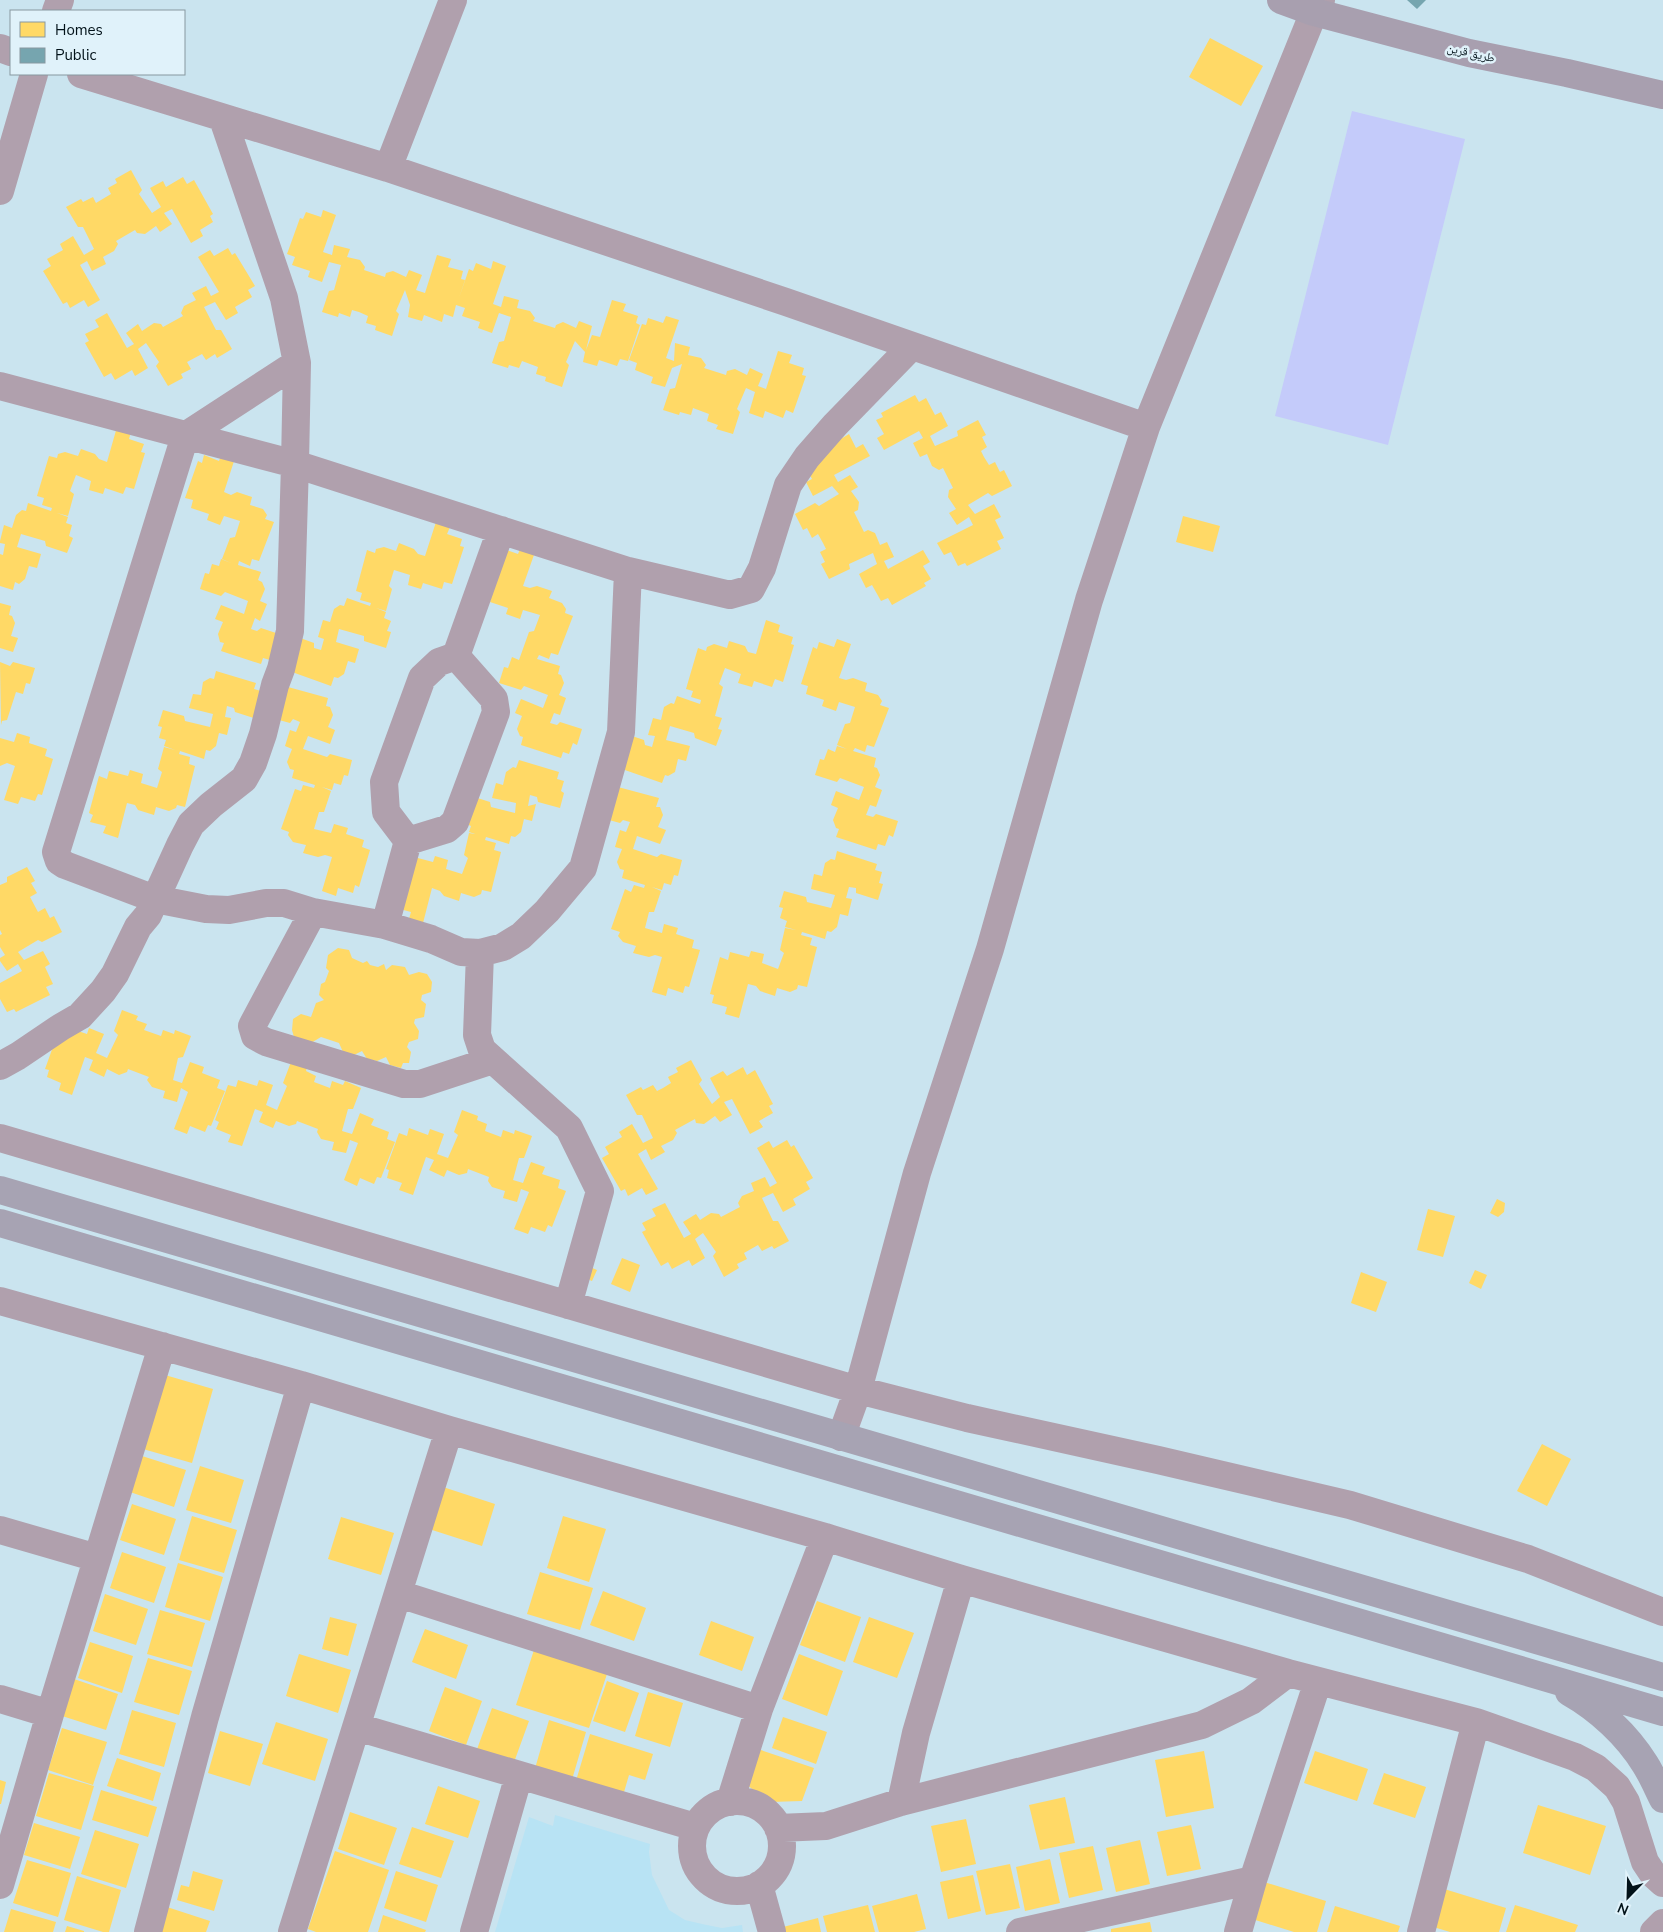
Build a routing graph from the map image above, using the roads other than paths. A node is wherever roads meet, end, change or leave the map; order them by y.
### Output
1 (453, 0) edge
2 (1281, 0) edge
3 (1317, 6) edge
4 (34, 75) edge
5 (84, 75) edge
6 (1663, 96) edge
7 (223, 119) junction
8 (388, 168) junction
9 (0, 191) edge
10 (911, 347) junction
11 (296, 363) junction
12 (0, 386) edge
13 (1146, 427) junction
14 (185, 436) junction
15 (295, 464) junction
16 (501, 530) junction
17 (628, 571) junction
18 (456, 656) junction
19 (408, 841) junction
20 (155, 899) junction
21 (313, 912) junction
22 (385, 926) junction
23 (480, 954) junction
24 (493, 1060) junction
25 (0, 1066) edge
26 (0, 1138) edge
27 (0, 1190) edge
28 (0, 1223) edge
29 (0, 1301) edge
30 (568, 1305) junction
31 (162, 1346) junction
32 (301, 1385) junction
33 (858, 1390) junction
34 (449, 1430) junction
35 (841, 1437) junction
36 (0, 1530) edge
37 (825, 1537) junction
38 (97, 1558) junction
39 (961, 1579) junction
40 (398, 1594) junction
41 (1663, 1612) edge
42 (1288, 1673) junction
43 (1546, 1678) junction
44 (1663, 1678) edge
45 (1318, 1681) junction
46 (0, 1699) edge
47 (759, 1709) junction
48 (1663, 1712) edge
49 (50, 1714) junction
50 (1476, 1722) junction
51 (357, 1727) junction
52 (519, 1775) junction
53 (1663, 1799) edge
54 (730, 1802) junction
55 (901, 1802) junction
56 (695, 1827) junction
57 (778, 1828) junction
58 (1252, 1880) junction
59 (0, 1882) edge
60 (1663, 1883) edge
61 (759, 1885) junction
62 (1663, 1923) edge
63 (148, 1932) edge
64 (292, 1932) edge
65 (474, 1932) edge
66 (772, 1932) edge
67 (1020, 1932) edge
68 (1238, 1932) edge
69 (1421, 1932) edge
70 (1654, 1932) edge

1 - 8 street
2 - 3 main road, طريق قرين
3 - 6 main road, طريق قرين
3 - 13 street
4 - 9 street
5 - 7 street
7 - 8 street
7 - 11 street
8 - 10 street
10 - 13 street
10 - 17 street
11 - 14 street
11 - 15 street
12 - 14 street
13 - 33 street
14 - 15 street
14 - 20 street
15 - 16 street
15 - 20 street
16 - 17 street
16 - 18 street
17 - 23 street
18 - 19 street
18 - 19 street
19 - 22 street
20 - 21 street
20 - 25 street
21 - 22 street
21 - 24 street
22 - 23 street
23 - 24 street
24 - 30 street
26 - 30 street
27 - 35 highway
28 - 43 highway
29 - 31 street
30 - 33 street
31 - 32 street
31 - 38 street
32 - 34 street
32 - 63 street
33 - 35 street
33 - 41 street
34 - 37 street
34 - 40 street
35 - 44 highway
36 - 38 street
37 - 39 street
37 - 47 street
38 - 49 street
39 - 42 street
39 - 55 street
40 - 47 street
40 - 51 street
42 - 45 street
42 - 55 street
43 - 48 highway
43 - 53 highway
45 - 50 street
45 - 58 street
46 - 49 street
47 - 54 street
49 - 59 street
50 - 60 street
50 - 69 street
51 - 52 street
51 - 64 street
52 - 56 street
52 - 65 street
54 - 56 street
54 - 57 street
55 - 57 street
56 - 61 street
57 - 61 street
58 - 67 street
58 - 68 street
61 - 66 street
62 - 70 street

